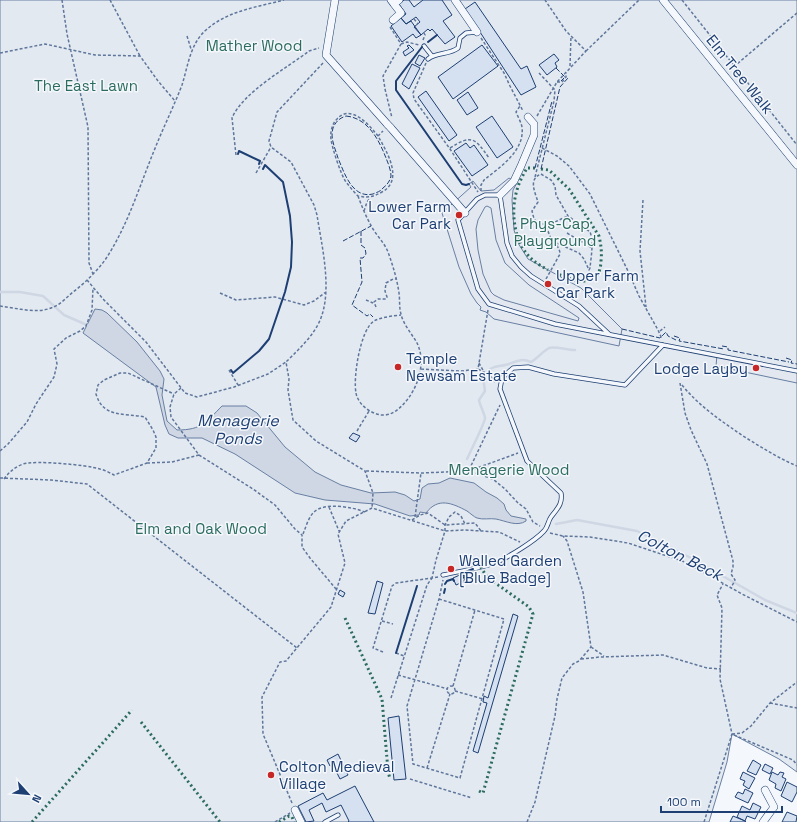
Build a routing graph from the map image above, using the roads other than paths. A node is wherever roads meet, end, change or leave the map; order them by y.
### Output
1 (335, 0) edge
2 (455, 0) edge
3 (663, 0) edge
4 (395, 1) edge
5 (393, 20) road end
6 (477, 32) joint
7 (424, 46) dead end
8 (432, 56) junction
9 (428, 59) road end
10 (528, 118) dead end
11 (797, 165) edge
12 (500, 195) junction
13 (465, 213) junction
14 (608, 334) junction
15 (663, 345) junction
16 (797, 371) edge
17 (443, 575) road end
18 (765, 790) dead end
19 (782, 805) dead end
20 (774, 807) junction
21 (295, 810) road end
22 (338, 815) dead end
23 (301, 822) edge
24 (324, 822) edge
25 (763, 822) edge

1 - 13 street
2 - 6 street
3 - 11 street, Elm Tree Walk
4 - 5 street
6 - 8 lane
7 - 8 lane
8 - 9 lane
10 - 12 street
12 - 13 lane
12 - 14 lane
13 - 14 lane
14 - 15 lane
15 - 16 lane
15 - 17 lane
18 - 20 street
19 - 20 street
20 - 25 street
21 - 23 street
22 - 24 lane

